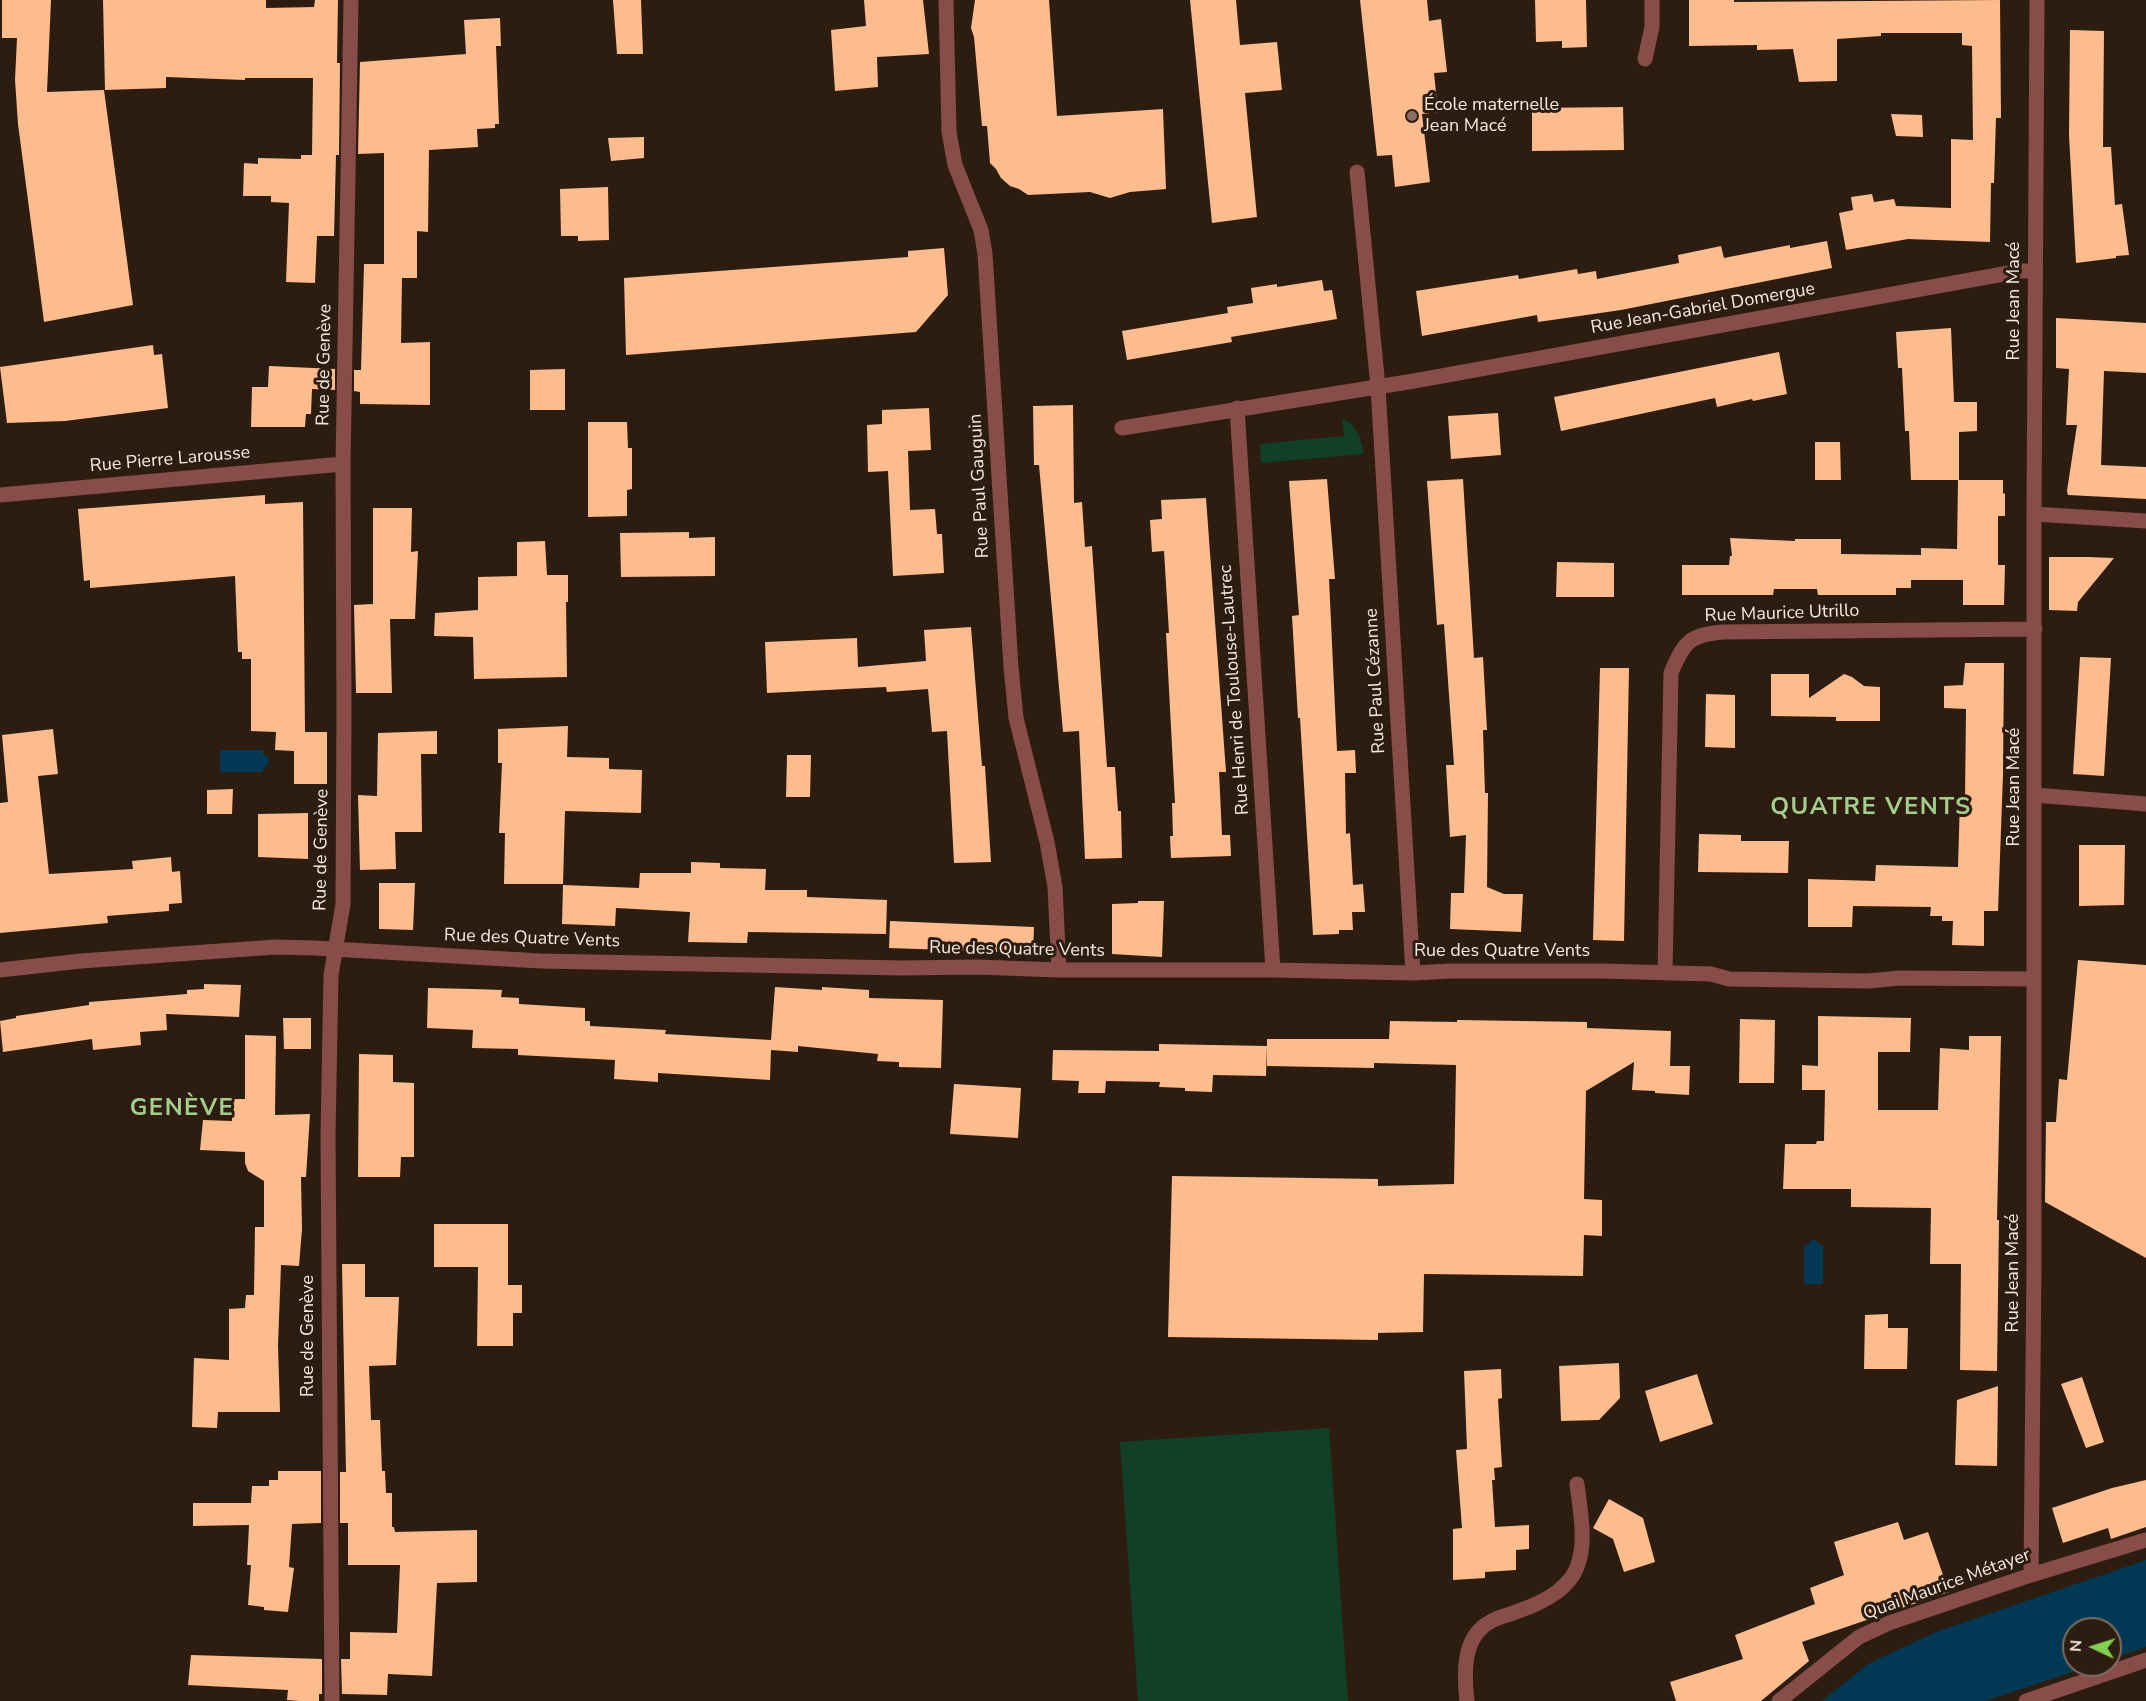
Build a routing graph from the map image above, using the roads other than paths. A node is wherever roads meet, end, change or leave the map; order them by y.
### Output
1 (351, 0) edge
2 (945, 0) edge
3 (1652, 0) edge
4 (2037, 0) edge
5 (1646, 59) dead end
6 (1358, 172) dead end
7 (2035, 271) junction
8 (1378, 387) junction
9 (1237, 408) junction
10 (1122, 428) dead end
11 (343, 464) junction
12 (0, 495) edge
13 (2034, 514) junction
14 (2146, 520) edge
15 (2035, 629) junction
16 (2035, 795) junction
17 (2146, 804) edge
18 (335, 950) junction
19 (0, 970) edge
20 (1059, 970) junction
21 (1273, 970) junction
22 (1413, 973) junction
23 (1665, 973) junction
24 (2034, 979) junction
25 (1578, 1484) dead end
26 (2146, 1540) edge
27 (2031, 1575) junction
28 (2146, 1660) edge
29 (332, 1701) edge
30 (1467, 1701) edge
31 (1779, 1701) edge
32 (2026, 1701) edge

1 - 11 street, Rue de Genève
2 - 20 street, Rue Paul Gauguin
3 - 5 street
4 - 7 street, Rue Jean Macé
6 - 8 street
7 - 8 street, Rue Jean-Gabriel Domergue
7 - 13 street, Rue Jean Macé
8 - 9 street, Rue Jean-Gabriel Domergue
8 - 22 street, Rue Paul Cézanne
9 - 10 street, Rue Jean-Gabriel Domergue
9 - 21 street, Rue Henri de Toulouse-Lautrec
11 - 12 street, Rue Pierre Larousse
11 - 18 street, Rue de Genève
13 - 14 street
13 - 15 street, Rue Jean Macé
15 - 16 street, Rue Jean Macé
15 - 23 street, Rue Maurice Utrillo
16 - 17 street
16 - 24 street, Rue Jean Macé
18 - 19 street, Rue des Quatre Vents
18 - 20 street, Rue des Quatre Vents
18 - 29 street, Rue de Genève
20 - 21 street, Rue des Quatre Vents
21 - 22 street, Rue des Quatre Vents
22 - 23 street, Rue des Quatre Vents
23 - 24 street, Rue des Quatre Vents
24 - 27 street, Rue Jean Macé
25 - 30 street
26 - 27 street, Quai Maurice Métayer
27 - 31 street, Quai Maurice Métayer
28 - 32 street

